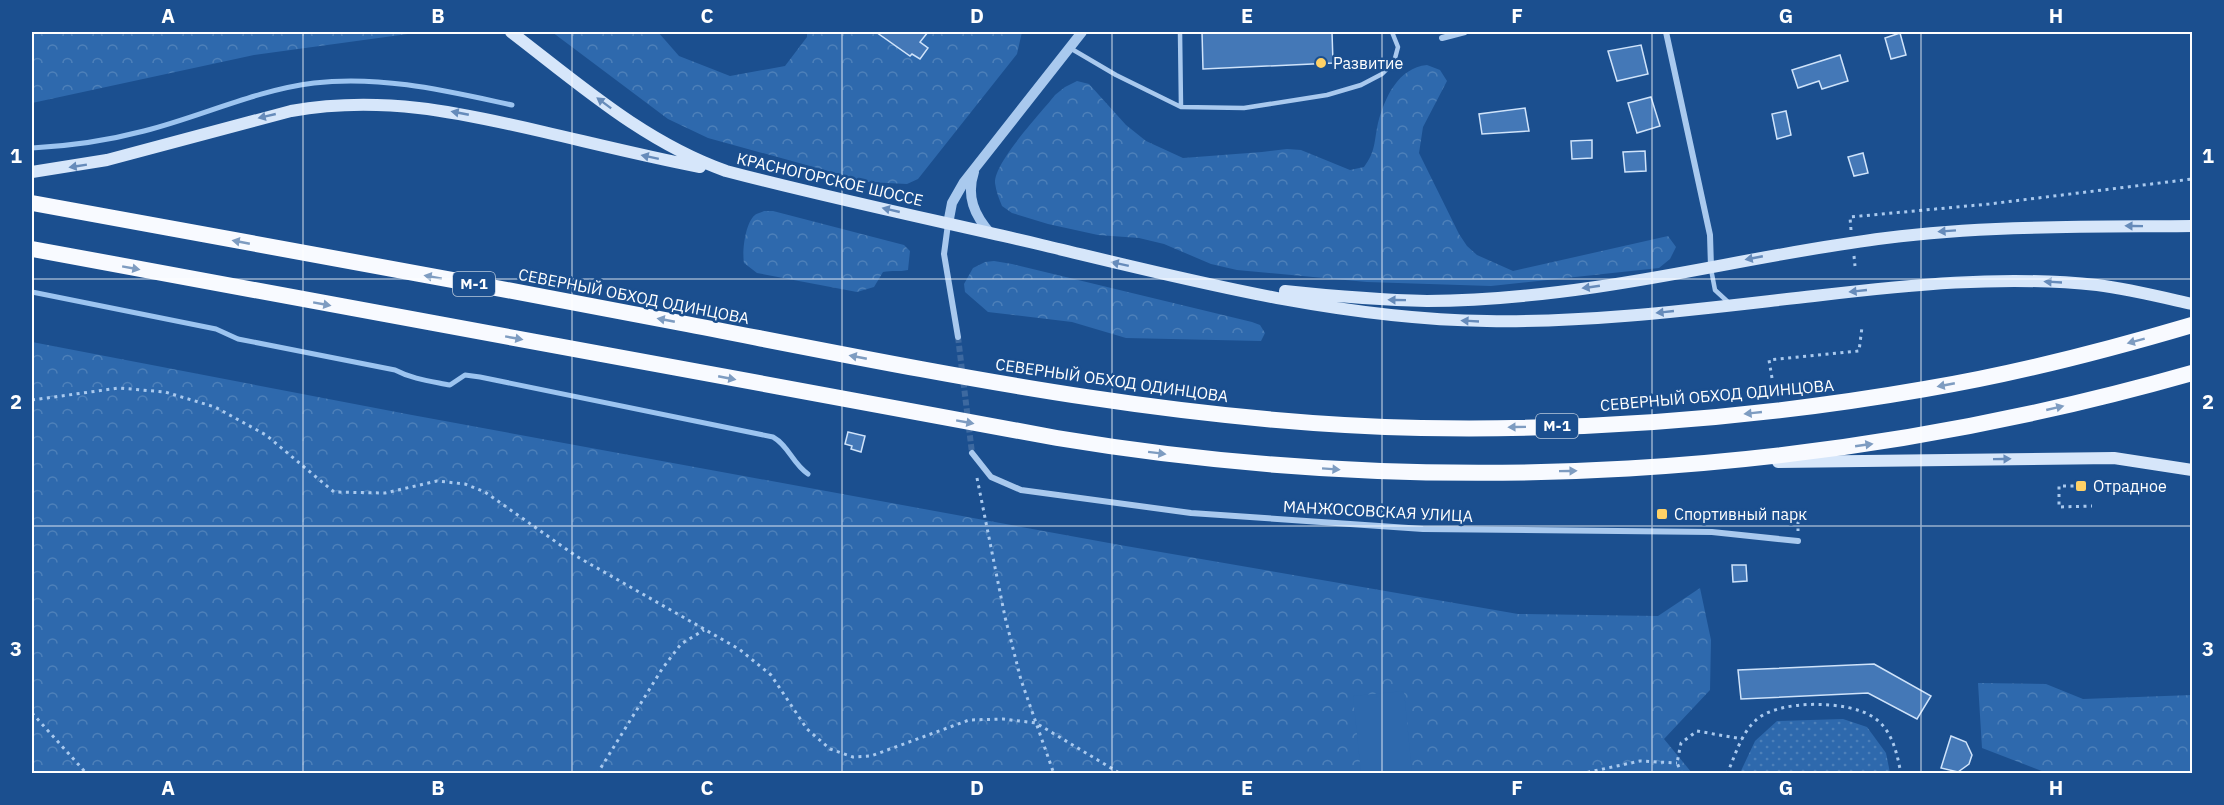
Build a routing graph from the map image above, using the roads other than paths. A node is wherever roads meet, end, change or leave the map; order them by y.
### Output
1 (511, 32) edge
2 (1082, 32) edge
3 (1180, 32) edge
4 (1392, 32) edge
5 (1465, 32) edge
6 (1666, 32) edge
7 (1442, 38) dead end
8 (1070, 48) junction
9 (1181, 107) junction
10 (982, 158) junction
11 (32, 172) edge
12 (749, 177) junction
13 (32, 203) edge
14 (948, 224) junction
15 (2193, 226) edge
16 (991, 234) junction
17 (32, 249) edge
18 (1711, 267) junction
19 (1177, 277) junction
20 (2193, 304) edge
21 (1732, 305) junction
22 (2193, 325) edge
23 (958, 337) tunnel mouth
24 (2193, 373) edge
25 (972, 453) tunnel mouth
26 (1723, 462) junction
27 (2193, 470) edge
28 (1798, 541) road end

12 -> 1 main road, КРАСНОГОРСКОЕ ШОССЕ
2 - 8 street
3 - 9 lane
4 - 9 lane
5 - 7 street
6 - 18 street
8 - 9 lane
8 - 10 street
10 - 14 street
10 - 16 street
12 -> 11 main road
14 -> 12 main road, КРАСНОГОРСКОЕ ШОССЕ
22 -> 13 highway, СЕВЕРНЫЙ ОБХОД ОДИНЦОВА / М-1
14 - 16 main road, КРАСНОГОРСКОЕ ШОССЕ
14 - 23 street
15 -> 18 main road
19 -> 16 main road, КРАСНОГОРСКОЕ ШОССЕ
17 -> 26 highway
18 -> 19 main road
18 - 21 lane
21 -> 19 main road
20 -> 21 main road
26 -> 24 highway
25 - 28 street, МАНЖОСОВСКАЯ УЛИЦА
26 -> 27 main road

